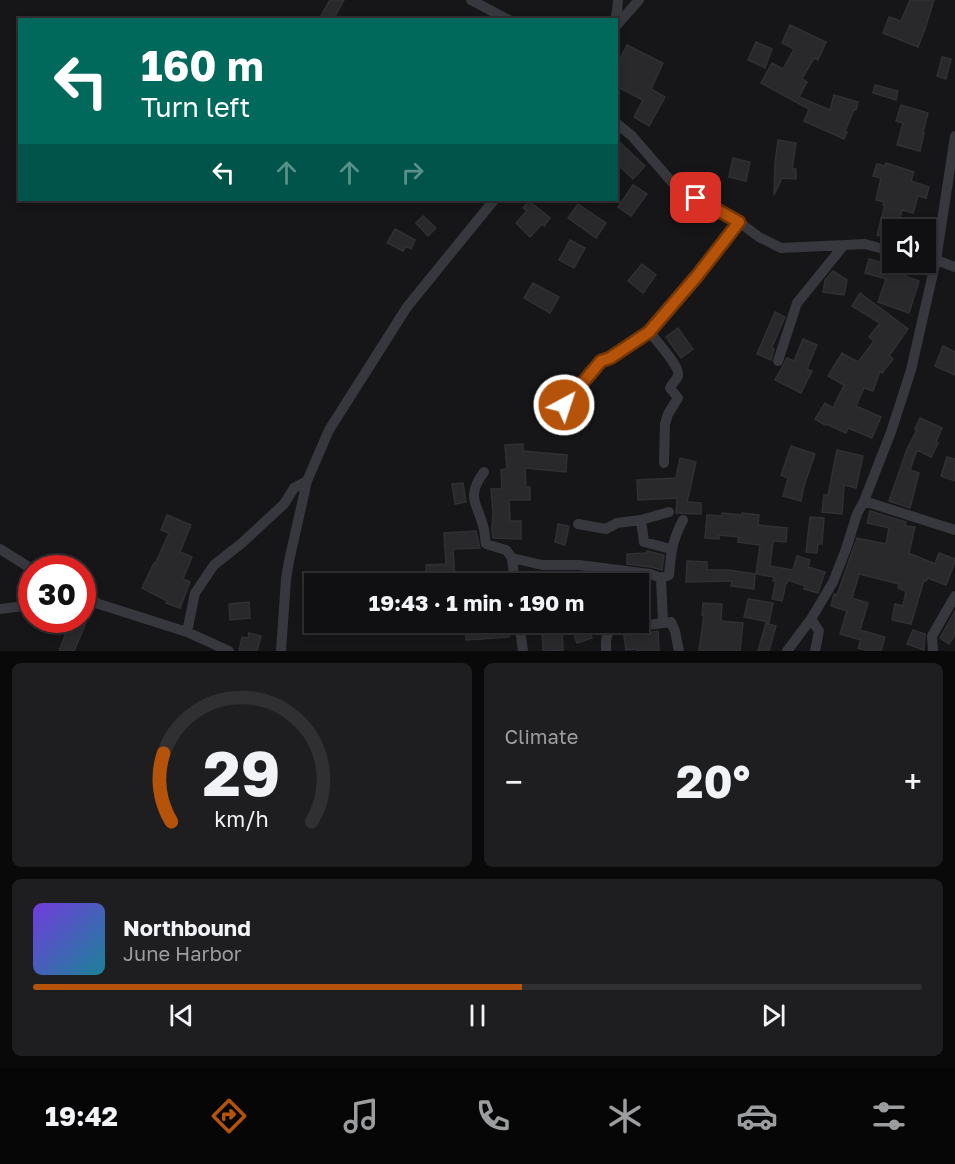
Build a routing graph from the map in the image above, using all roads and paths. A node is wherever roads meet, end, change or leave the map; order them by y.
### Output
1 (471, 0) edge
2 (618, 0) edge
3 (639, 0) edge
4 (505, 18) edge
5 (615, 18) edge
6 (618, 24) edge
7 (618, 125) edge
8 (955, 136) edge
9 (493, 201) edge
10 (739, 222) junction
11 (940, 234) junction
12 (936, 236) edge
13 (844, 244) junction
14 (882, 249) edge
15 (936, 260) joint
16 (955, 267) edge
17 (933, 273) edge
18 (649, 332) junction
19 (778, 361) dead end
20 (564, 405) dead end
21 (664, 464) dead end
22 (484, 472) dead end
23 (307, 481) junction
24 (864, 501) junction
25 (669, 512) dead end
26 (641, 520) junction
27 (683, 520) dead end
28 (578, 524) dead end
29 (955, 530) edge
30 (0, 549) edge
31 (671, 549) junction
32 (512, 558) junction
33 (18, 560) edge
34 (513, 573) edge
35 (661, 578) junction
36 (955, 596) edge
37 (96, 602) edge
38 (96, 603) edge
39 (99, 604) junction
40 (18, 607) edge
41 (0, 609) edge
42 (811, 619) junction
43 (663, 623) junction
44 (187, 632) junction
45 (521, 633) edge
46 (229, 651) edge
47 (281, 651) edge
48 (523, 651) edge
49 (606, 651) edge
50 (679, 651) edge
51 (787, 651) edge
52 (815, 651) edge
53 (933, 651) edge

1 - 4 street
2 - 5 street
3 - 6 street
7 - 10 street
8 - 11 street
9 - 23 street
10 - 13 street
10 - 18 street
11 - 12 street
11 - 15 street
13 - 14 street
13 - 19 street
15 - 16 street
17 - 24 street
18 - 20 street
18 - 21 street
22 - 32 street
23 - 44 street
23 - 47 street
24 - 29 street
24 - 42 street
25 - 26 street
26 - 28 street
26 - 31 street
27 - 31 street
30 - 33 street
31 - 35 street
32 - 34 street
32 - 35 street
35 - 43 street
36 - 53 street
37 - 39 street
38 - 39 street
39 - 44 street
40 - 41 street
42 - 51 street
42 - 52 street
43 - 49 street
43 - 50 street
44 - 46 street
45 - 48 street

